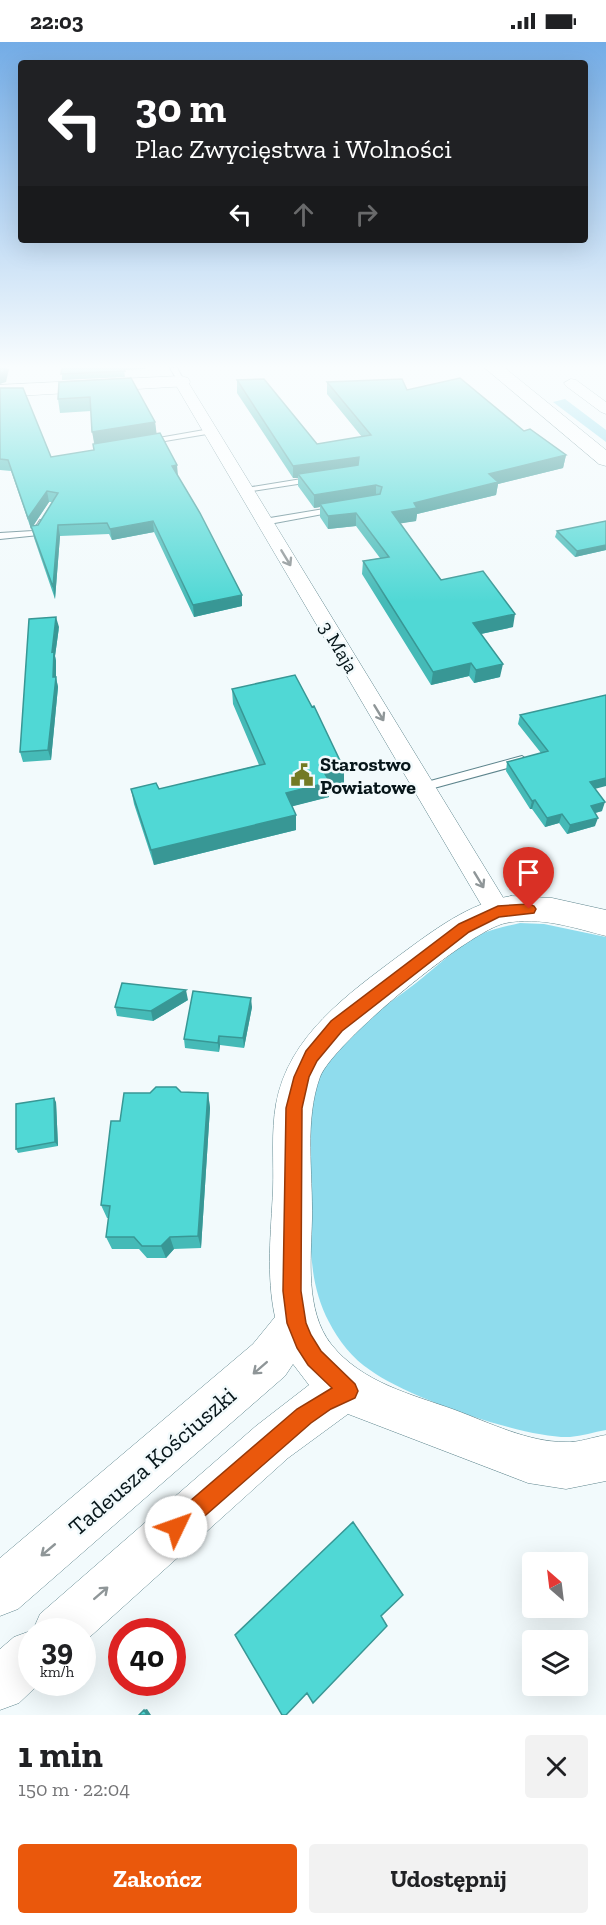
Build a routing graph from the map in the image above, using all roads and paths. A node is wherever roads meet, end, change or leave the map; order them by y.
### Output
1 (219, 446) edge
2 (589, 446) edge
3 (606, 460) edge
4 (320, 478) edge
5 (246, 490) junction
6 (341, 508) edge
7 (48, 514) edge
8 (264, 522) junction
9 (0, 536) edge
10 (532, 757) edge
11 (423, 787) junction
12 (498, 911) junction
13 (606, 923) edge
14 (297, 1323) junction
15 (348, 1391) junction
16 (606, 1458) edge
17 (0, 1591) edge
18 (74, 1618) edge
19 (18, 1668) edge
20 (0, 1684) edge

1 - 5 street, 3 Maja
2 - 3 street
4 - 5 lane
5 - 8 street, 3 Maja
6 - 8 lane
7 - 9 lane
8 -> 11 street, 3 Maja
10 - 11 lane
11 -> 12 street, 3 Maja
12 - 13 street
12 - 14 street
14 - 15 street
14 -> 17 street, Tadeusza Kościuszki
15 - 16 street
18 -> 15 street
19 - 20 street

